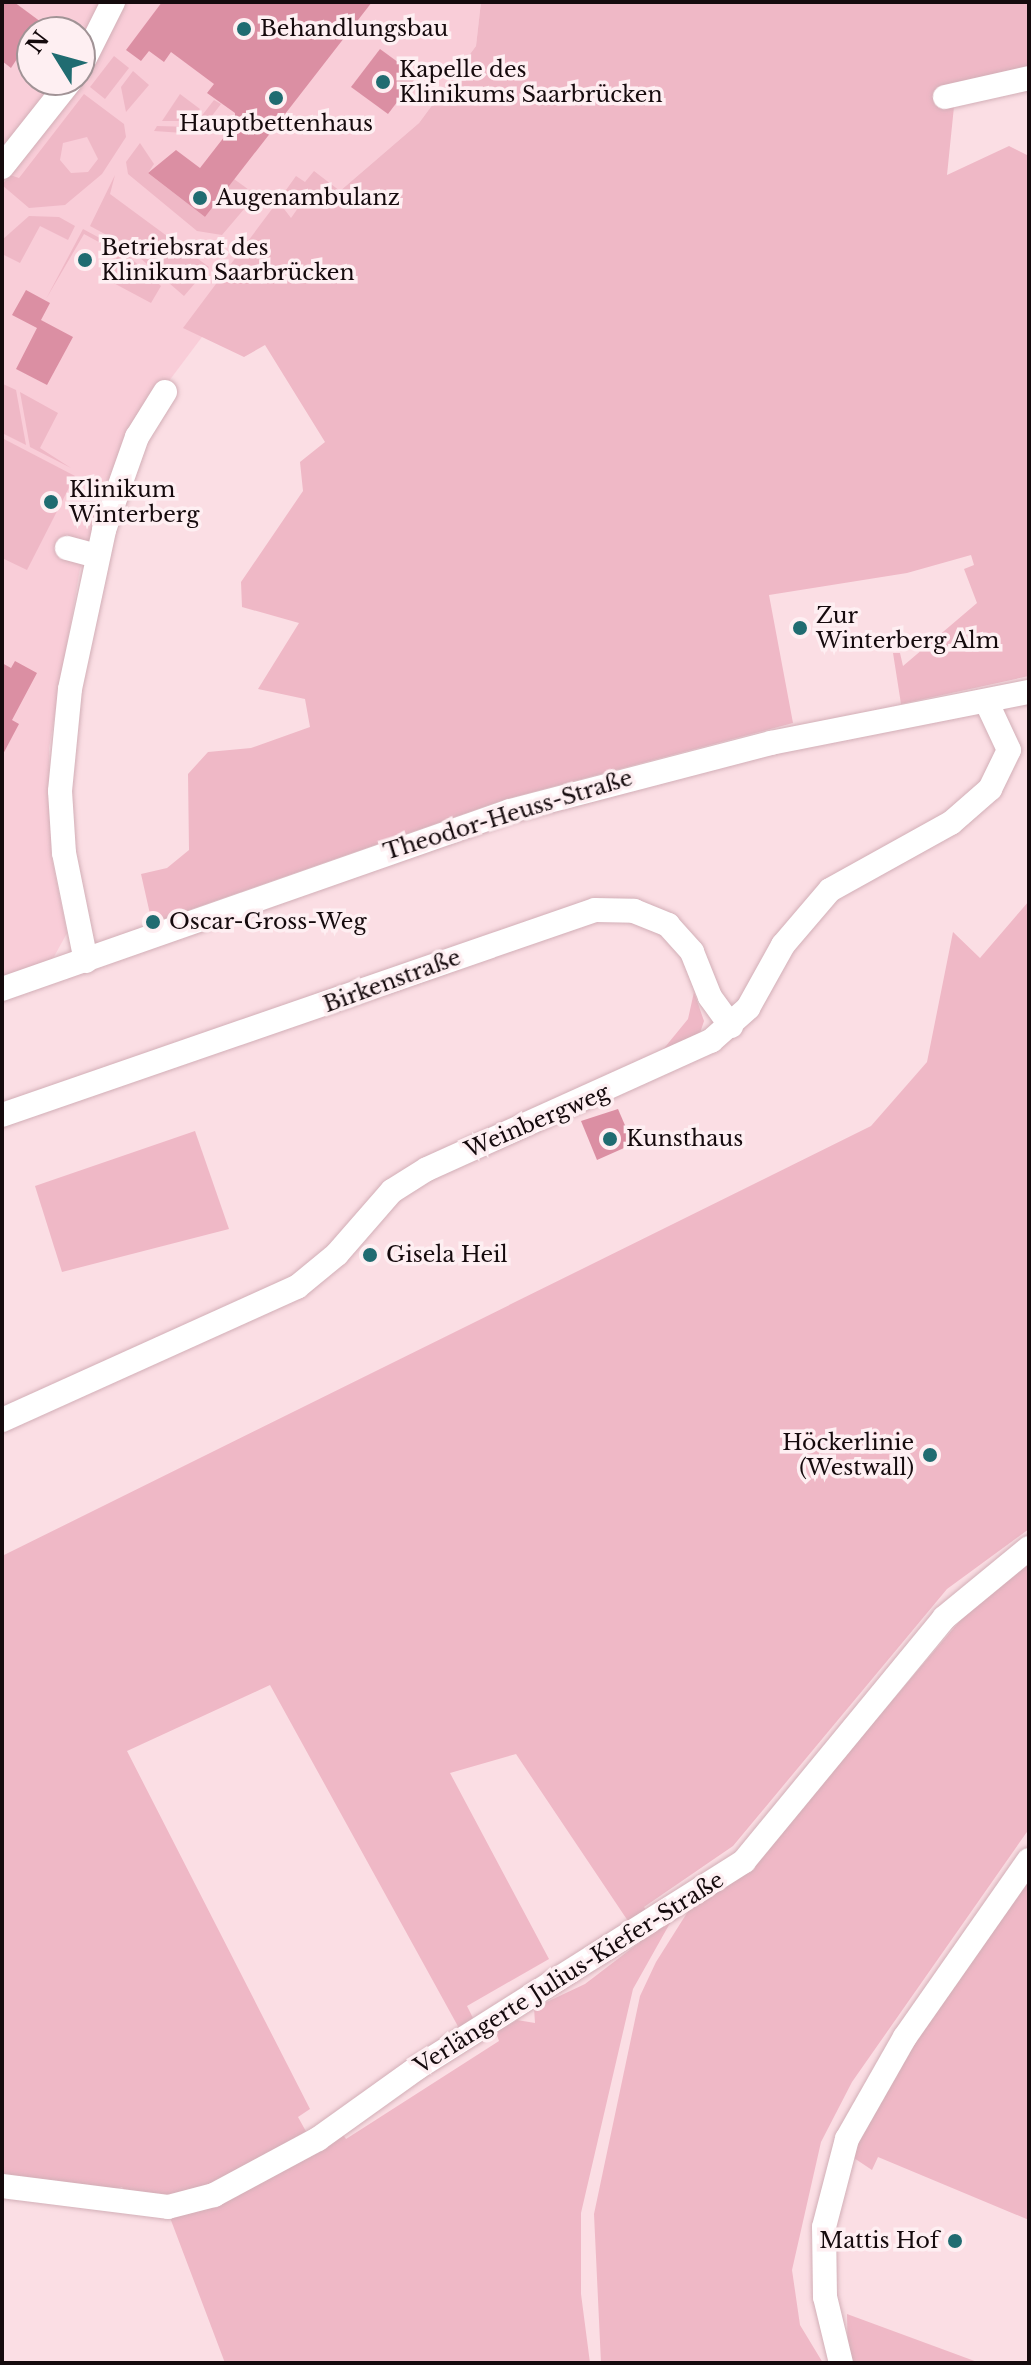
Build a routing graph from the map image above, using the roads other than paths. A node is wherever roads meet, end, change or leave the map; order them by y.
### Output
1 (113, 2) edge
2 (96, 36) edge
3 (1029, 78) edge
4 (58, 96) edge
5 (945, 97) dead end
6 (2, 167) edge
7 (165, 392) dead end
8 (67, 548) dead end
9 (96, 556) junction
10 (1026, 693) edge
11 (987, 703) junction
12 (1009, 750) junction
13 (86, 961) junction
14 (2, 989) edge
15 (731, 1026) junction
16 (2, 1115) edge
17 (2, 1420) edge
18 (1029, 1548) edge
19 (1029, 1860) edge
20 (2, 2186) edge
21 (841, 2363) edge

1 - 2 street
3 - 5 street
4 - 6 street
7 - 9 street
8 - 9 street
9 - 13 street
10 - 11 street, Theodor-Heuss-Straße
10 - 12 street, Weinbergweg
11 - 12 street
11 - 13 street, Theodor-Heuss-Straße
12 - 15 street, Weinbergweg
13 - 14 street, Theodor-Heuss-Straße
15 - 16 street, Birkenstraße
15 - 17 street, Weinbergweg
18 - 20 street, Verlängerte Julius-Kiefer-Straße
19 - 21 street

